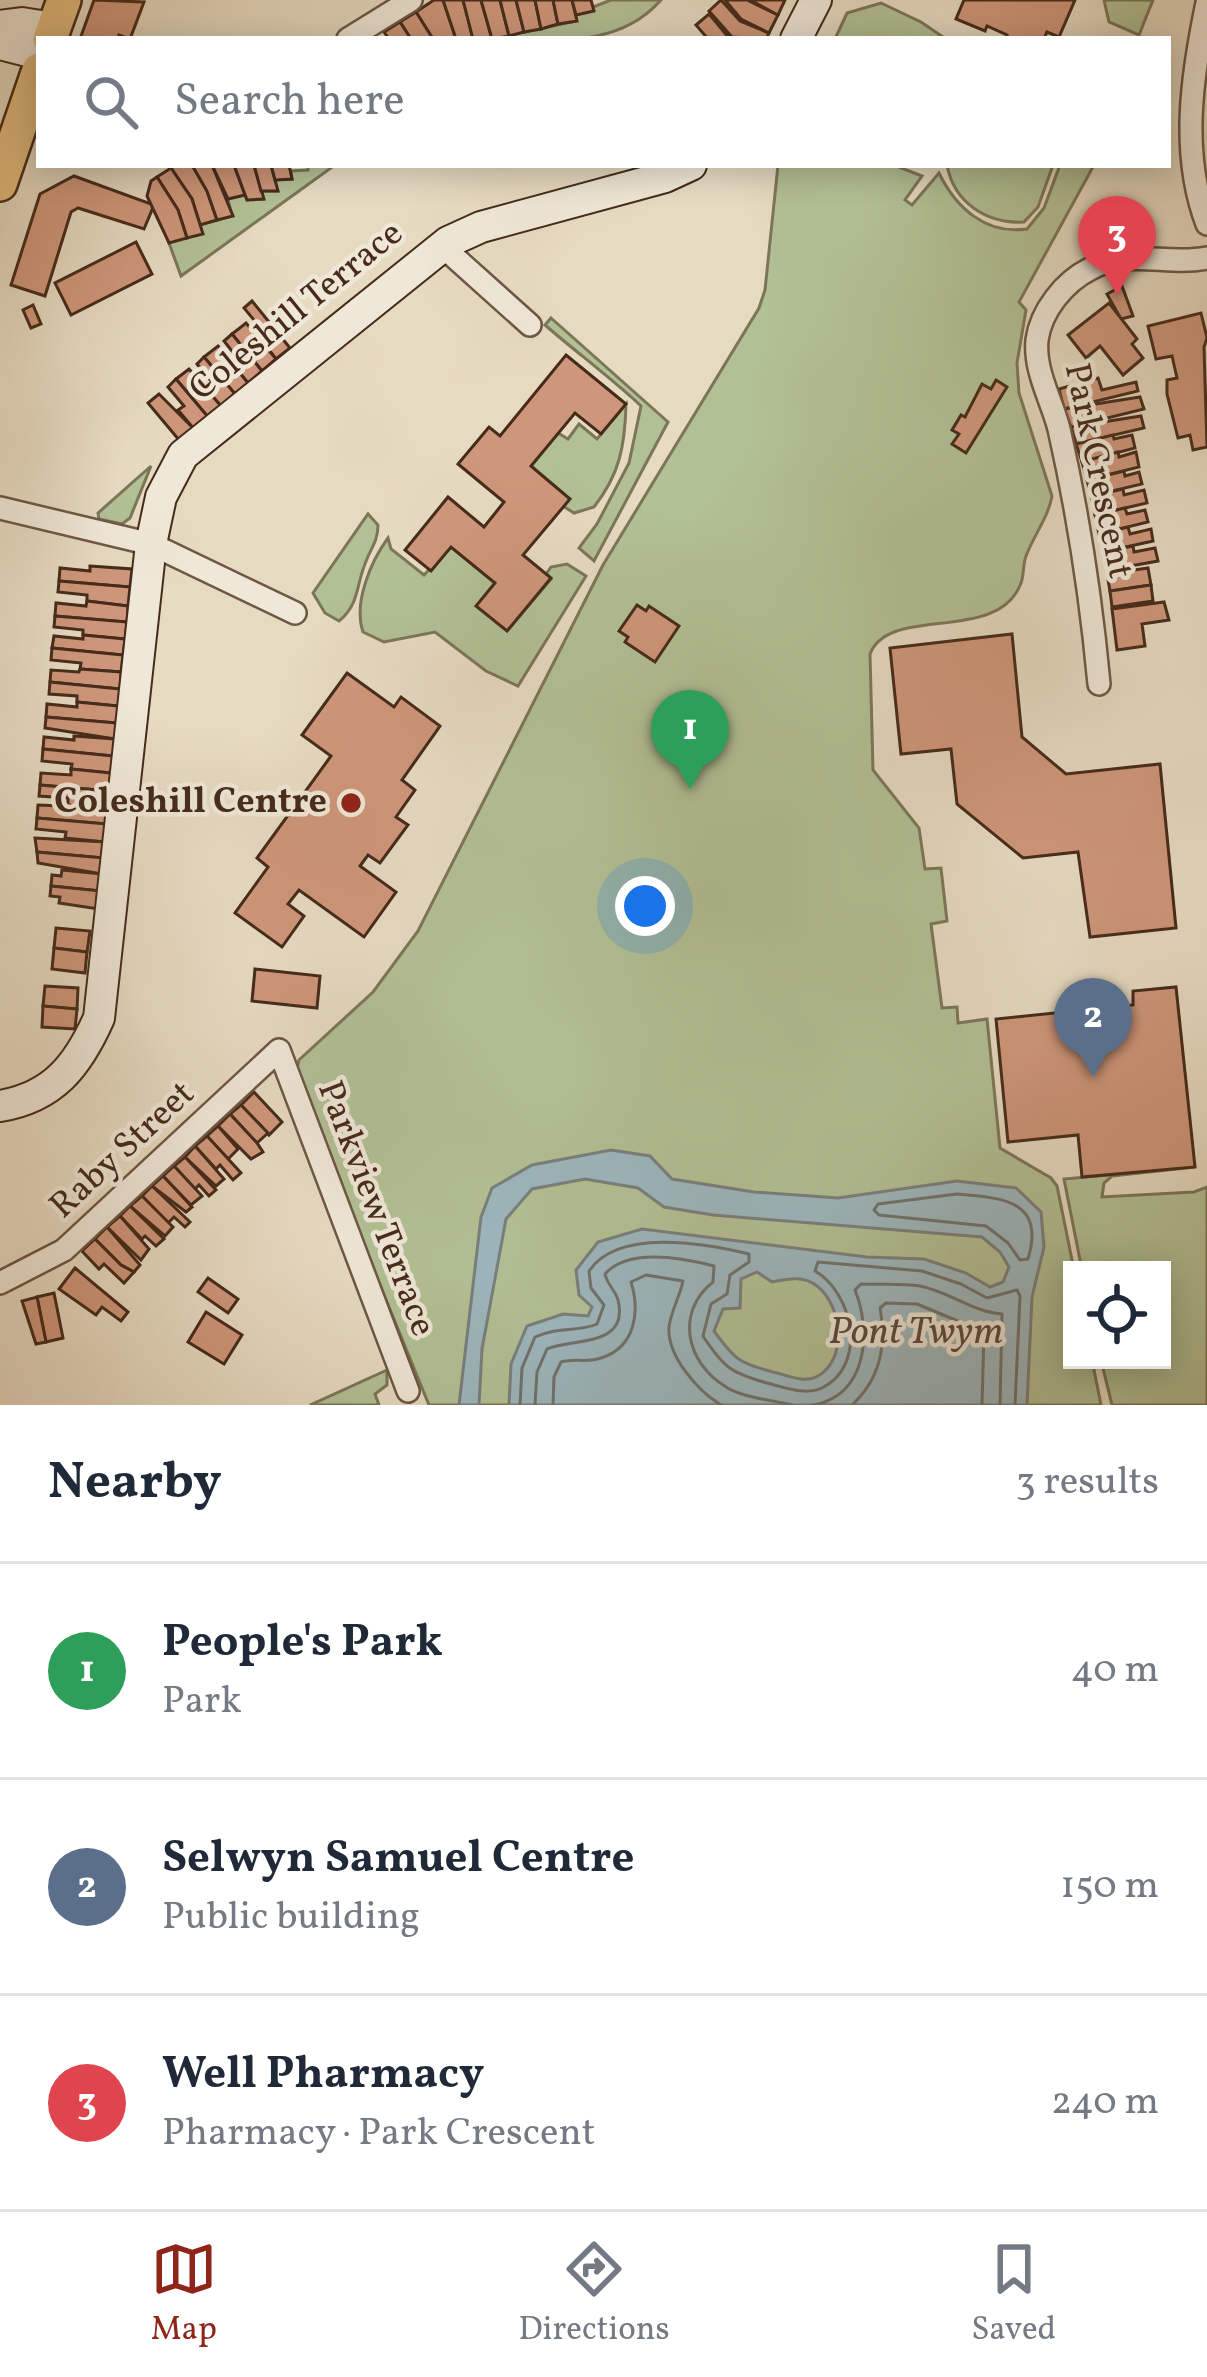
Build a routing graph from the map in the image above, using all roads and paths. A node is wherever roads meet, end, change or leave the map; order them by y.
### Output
1 (411, 0) edge
2 (816, 0) edge
3 (1207, 3) edge
4 (0, 26) edge
5 (51, 30) edge
6 (353, 36) edge
7 (798, 36) edge
8 (0, 44) edge
9 (36, 87) edge
10 (29, 128) edge
11 (684, 168) edge
12 (0, 184) edge
13 (1207, 224) edge
14 (442, 247) junction
15 (1207, 258) edge
16 (530, 325) dead end
17 (0, 508) edge
18 (151, 544) junction
19 (295, 613) dead end
20 (1100, 684) dead end
21 (279, 1050) joint
22 (0, 1106) edge
23 (0, 1283) edge
24 (408, 1391) dead end

1 - 6 street
2 - 7 main road
3 - 13 street
4 - 5 main road
5 - 8 main road
9 - 10 main road
10 - 12 main road
11 - 14 main road, Coleshill Terrace
14 - 16 street
14 - 18 main road, Coleshill Terrace
15 - 20 street, Park Crescent
17 - 18 street
18 - 19 street
18 - 22 main road, Coleshill Terrace
21 - 23 street, Raby Street
21 - 24 street, Parkview Terrace

